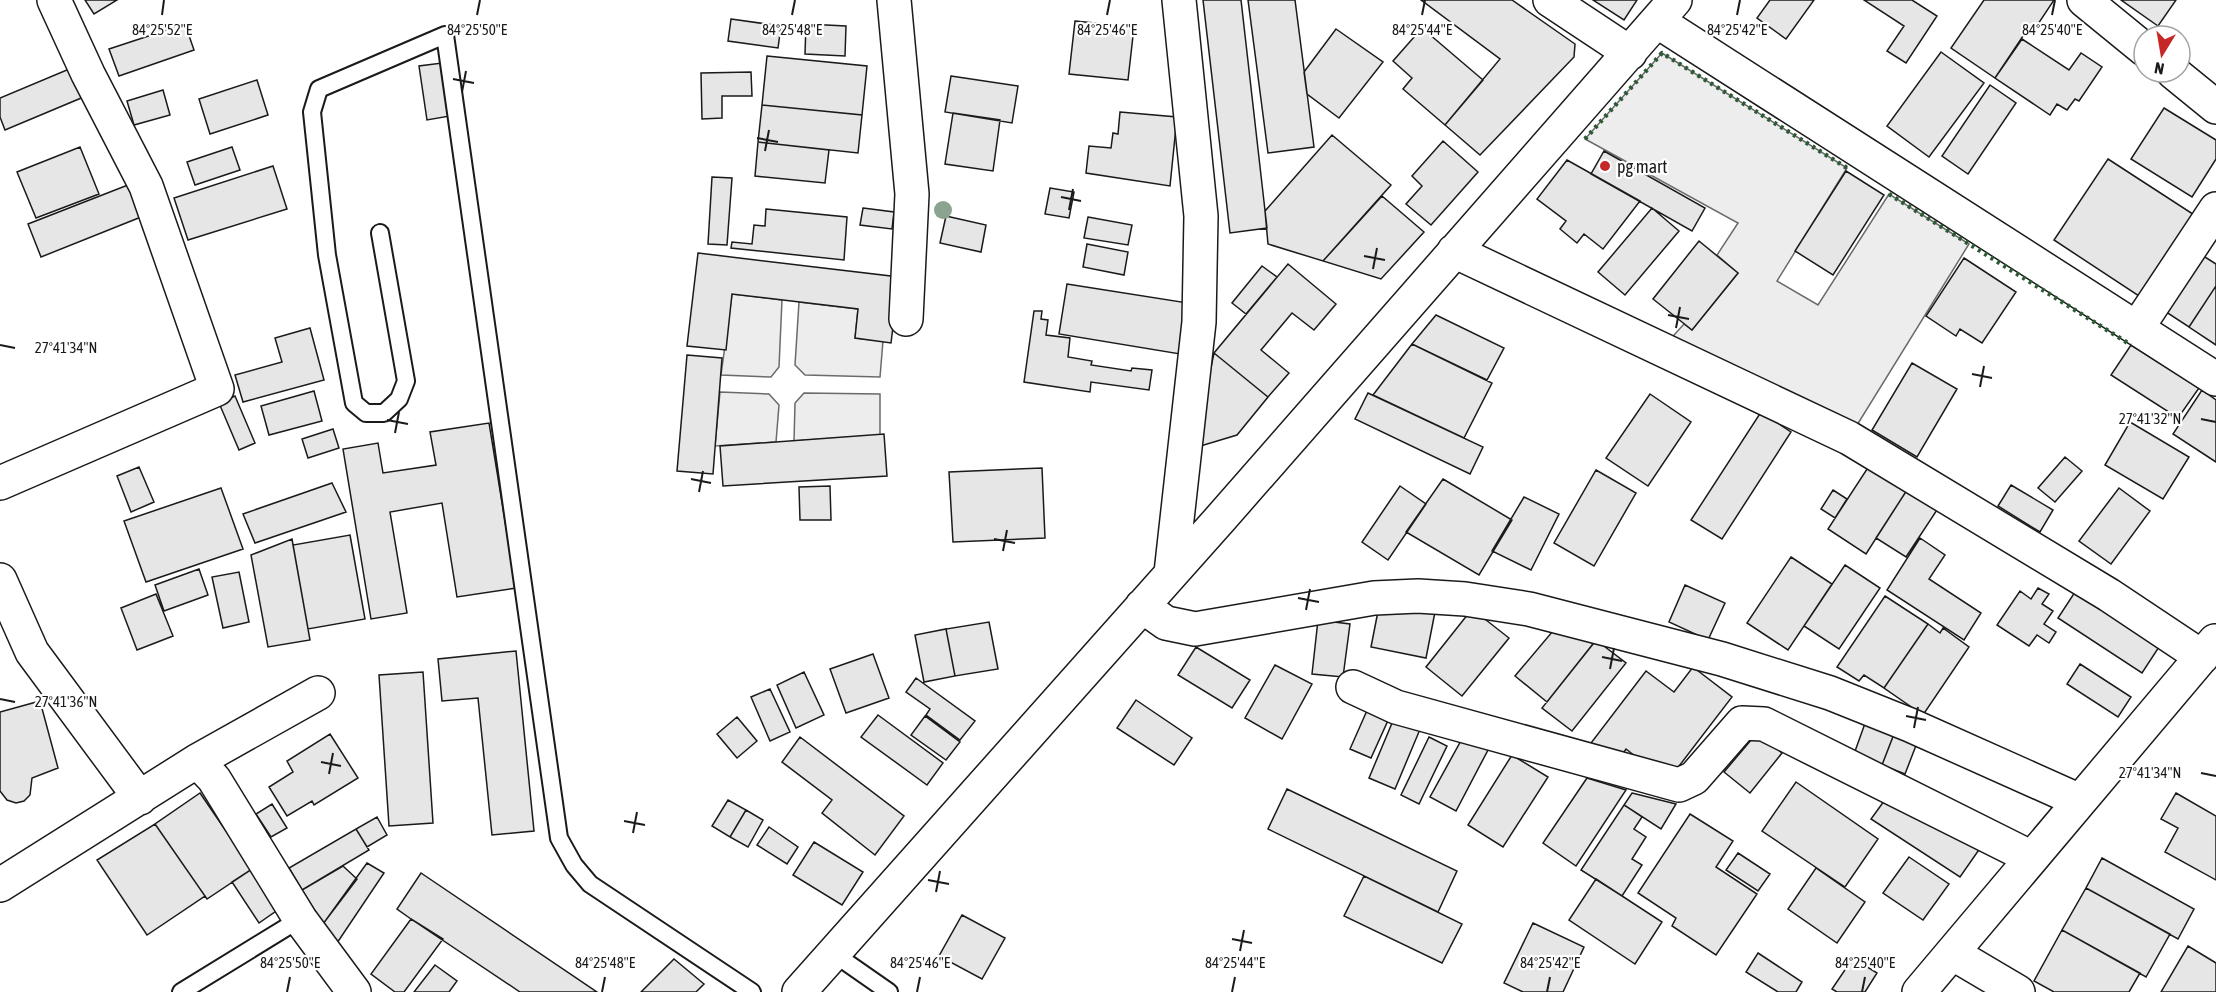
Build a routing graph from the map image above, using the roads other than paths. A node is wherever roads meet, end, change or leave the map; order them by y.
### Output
1 (54, 0) edge
2 (894, 0) edge
3 (1179, 0) edge
4 (1550, 0) edge
5 (2084, 0) edge
6 (1666, 10) edge
7 (2132, 39) edge
8 (1630, 53) junction
9 (2188, 84) edge
10 (2216, 107) edge
11 (2216, 209) edge
12 (380, 232) dead end
13 (1454, 251) junction
14 (906, 319) dead end
15 (2137, 328) junction
16 (2216, 379) edge
17 (0, 483) edge
18 (1171, 573) junction
19 (0, 580) edge
20 (1142, 606) junction
21 (2209, 648) edge
22 (1353, 687) dead end
23 (318, 693) dead end
24 (198, 761) junction
25 (140, 798) junction
26 (2080, 801) junction
27 (2032, 858) junction
28 (0, 885) edge
29 (300, 919) junction
30 (833, 953) junction
31 (1952, 953) junction
32 (181, 992) edge
33 (354, 992) edge
34 (752, 992) edge
35 (799, 992) edge
36 (889, 992) edge
37 (1918, 992) edge
38 (2018, 992) edge

1 - 17 street
2 - 14 street
3 - 18 street
4 - 8 street
5 - 7 street
6 - 8 street
6 - 15 street
8 - 13 street
9 - 10 street
11 - 15 street
12 - 34 lane
13 - 18 street
13 - 21 street
15 - 16 street
18 - 20 street
19 - 25 street
20 - 26 street
20 - 30 street
21 - 26 street
22 - 27 street
23 - 24 street
24 - 25 street
24 - 29 street
25 - 28 street
26 - 27 street
27 - 31 street
29 - 32 lane
29 - 33 street
30 - 35 street
30 - 36 lane
31 - 37 street
31 - 38 street

